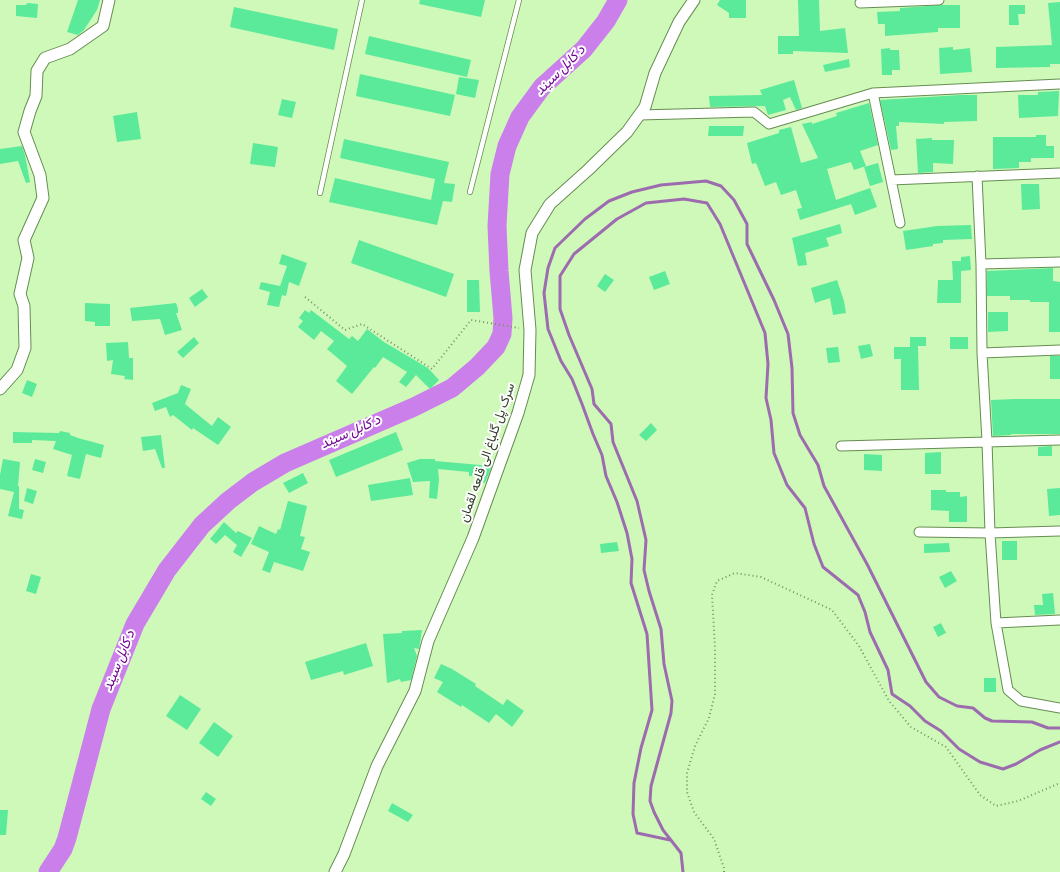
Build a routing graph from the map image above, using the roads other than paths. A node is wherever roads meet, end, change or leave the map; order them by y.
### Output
1 (109, 0) edge
2 (362, 0) edge
3 (519, 0) edge
4 (694, 0) edge
5 (939, 0) edge
6 (860, 3) dead end
7 (1060, 84) edge
8 (873, 93) junction
9 (639, 115) junction
10 (1060, 173) edge
11 (977, 176) junction
12 (891, 180) junction
13 (470, 192) dead end
14 (320, 193) dead end
15 (900, 223) dead end
16 (1060, 262) edge
17 (981, 264) junction
18 (1060, 350) edge
19 (982, 353) junction
20 (0, 389) edge
21 (1060, 440) edge
22 (987, 441) junction
23 (841, 446) dead end
24 (1060, 531) edge
25 (919, 532) dead end
26 (990, 533) junction
27 (1060, 620) edge
28 (996, 623) junction
29 (1060, 708) edge
30 (335, 872) edge

1 - 20 street
2 - 14 lane
3 - 13 lane
4 - 9 street, سرک پل گلباغ الی قلعه لقمان
5 - 6 street
7 - 8 street
8 - 9 street
8 - 12 street
9 - 30 street, سرک پل گلباغ الی قلعه لقمان
10 - 11 street
11 - 12 street
11 - 17 street
12 - 15 street
16 - 17 street
17 - 19 street
18 - 19 street
19 - 22 street
21 - 22 street
22 - 23 street
22 - 26 street
24 - 26 street
25 - 26 street
26 - 28 street
27 - 28 street
28 - 29 street

